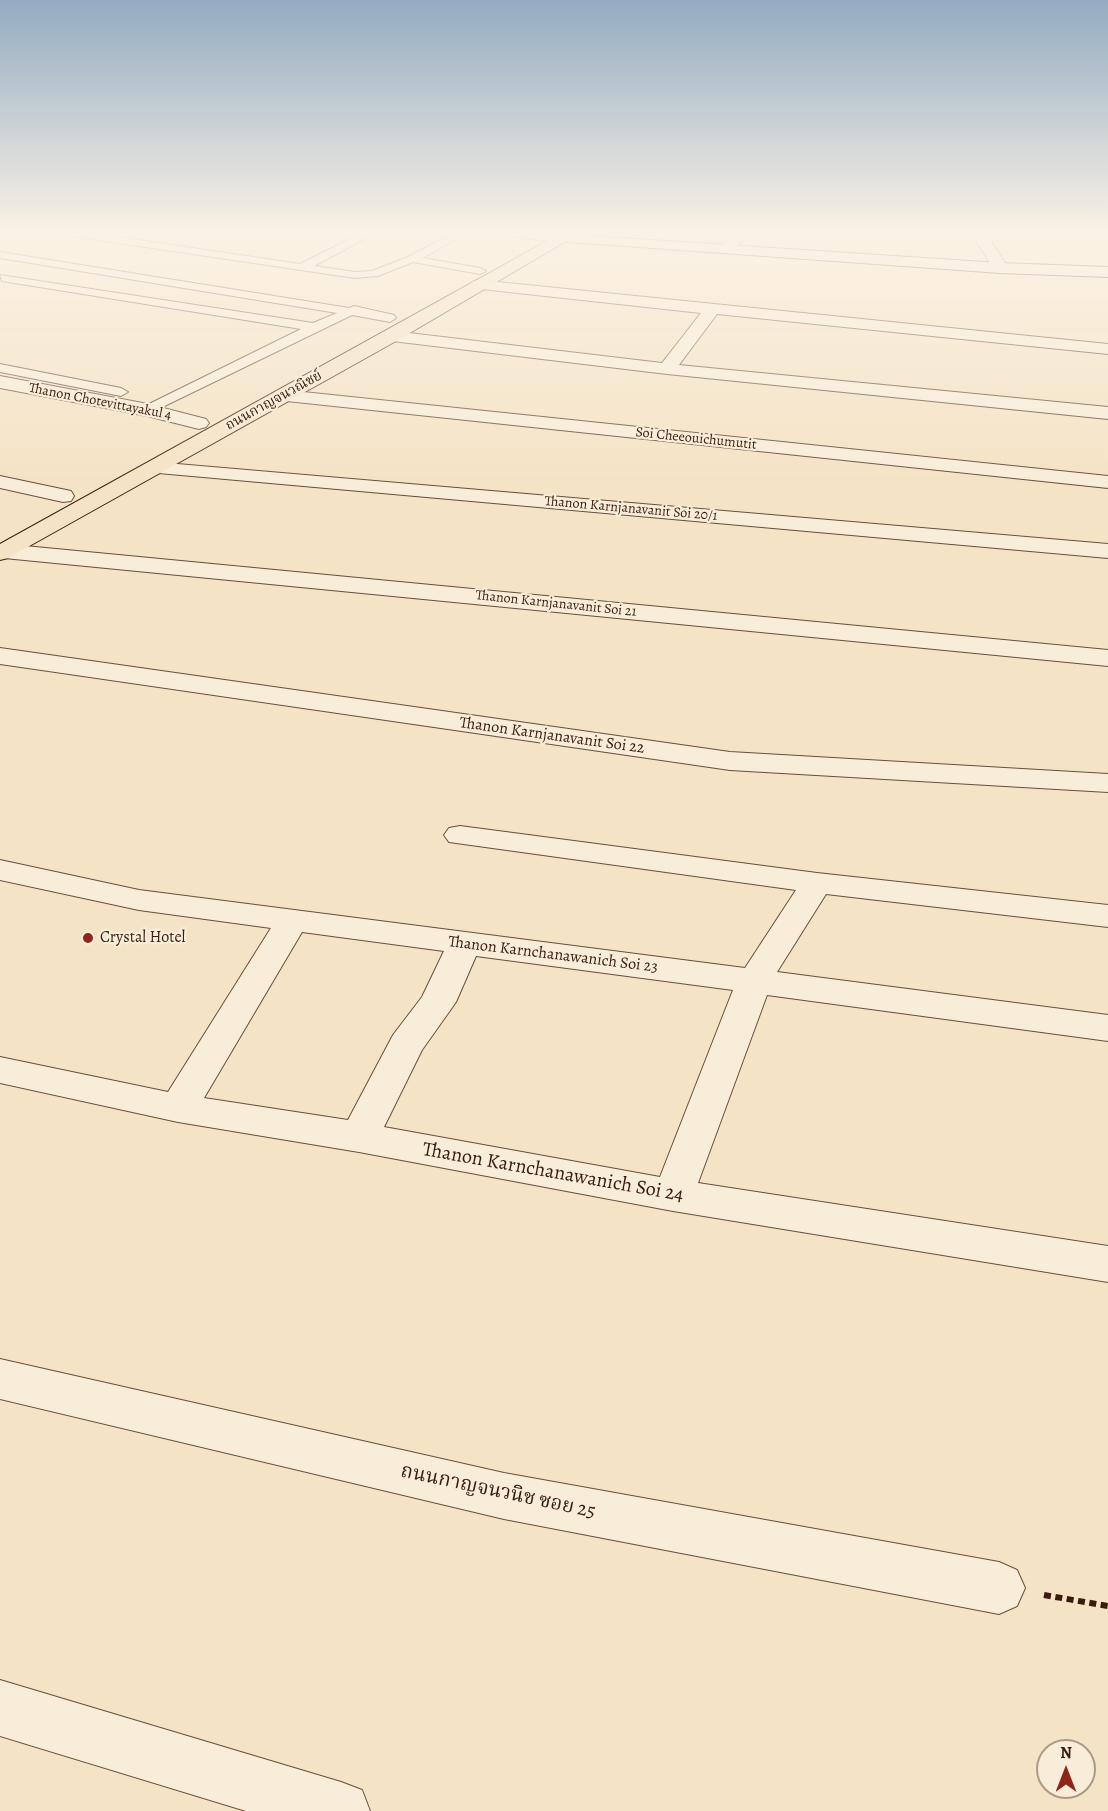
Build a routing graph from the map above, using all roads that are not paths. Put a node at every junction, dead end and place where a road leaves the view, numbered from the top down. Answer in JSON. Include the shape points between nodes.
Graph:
{"nodes":[{"id":1,"x":234,"y":315,"type":"edge"},
{"id":2,"x":343,"y":315,"type":"edge"},
{"id":3,"x":374,"y":315,"type":"edge"},
{"id":4,"x":398,"y":315,"type":"edge"},
{"id":5,"x":424,"y":315,"type":"edge"},
{"id":6,"x":709,"y":315,"type":"edge"},
{"id":7,"x":757,"y":315,"type":"edge"},
{"id":8,"x":390,"y":318,"type":"junction"},
{"id":9,"x":314,"y":327,"type":"junction"},
{"id":10,"x":392,"y":336,"type":"junction"},
{"id":11,"x":1108,"y":350,"type":"edge"},
{"id":12,"x":0,"y":368,"type":"edge"},
{"id":13,"x":667,"y":369,"type":"junction"},
{"id":14,"x":0,"y":382,"type":"edge"},
{"id":15,"x":121,"y":392,"type":"dead end"},
{"id":16,"x":284,"y":396,"type":"junction"},
{"id":17,"x":148,"y":410,"type":"junction"},
{"id":18,"x":1108,"y":413,"type":"edge"},
{"id":19,"x":199,"y":423,"type":"junction"},
{"id":20,"x":178,"y":434,"type":"dead end"},
{"id":21,"x":154,"y":468,"type":"junction"},
{"id":22,"x":0,"y":482,"type":"edge"},
{"id":23,"x":1108,"y":482,"type":"edge"},
{"id":24,"x":69,"y":493,"type":"junction"},
{"id":25,"x":95,"y":501,"type":"junction"},
{"id":26,"x":1,"y":544,"type":"edge"},
{"id":27,"x":1108,"y":551,"type":"edge"},
{"id":28,"x":0,"y":656,"type":"edge"},
{"id":29,"x":1108,"y":658,"type":"edge"},
{"id":30,"x":1108,"y":783,"type":"edge"},
{"id":31,"x":460,"y":835,"type":"dead end"},
{"id":32,"x":0,"y":870,"type":"edge"},
{"id":33,"x":817,"y":883,"type":"junction"},
{"id":34,"x":1108,"y":916,"type":"edge"},
{"id":35,"x":293,"y":920,"type":"junction"},
{"id":36,"x":464,"y":945,"type":"junction"},
{"id":37,"x":754,"y":981,"type":"junction"},
{"id":38,"x":1108,"y":1028,"type":"edge"},
{"id":39,"x":0,"y":1070,"type":"edge"},
{"id":40,"x":178,"y":1108,"type":"junction"},
{"id":41,"x":359,"y":1137,"type":"junction"},
{"id":42,"x":674,"y":1195,"type":"junction"},
{"id":43,"x":1108,"y":1264,"type":"edge"},
{"id":44,"x":0,"y":1379,"type":"edge"},
{"id":45,"x":999,"y":1588,"type":"road end"},
{"id":46,"x":0,"y":1708,"type":"edge"},
{"id":47,"x":340,"y":1811,"type":"edge"}],
"edges":[{"from":1,"to":9,"type":"lane"},
{"from":2,"to":9,"type":"lane"},
{"from":3,"to":8,"type":"lane"},
{"from":4,"to":8,"type":"main road","name":"ถนนกาญจนวณิชย์"},
{"from":5,"to":10,"type":"main road","name":"ถนนกาญจนวณิชย์"},
{"from":6,"to":13,"type":"street"},
{"from":7,"to":11,"type":"street"},
{"from":8,"to":19,"type":"main road","name":"ถนนกาญจนวณิชย์"},
{"from":9,"to":17,"type":"lane"},
{"from":10,"to":13,"type":"street"},
{"from":10,"to":16,"type":"main road","name":"ถนนกาญจนวณิชย์"},
{"from":12,"to":15,"type":"lane"},
{"from":13,"to":18,"type":"street"},
{"from":14,"to":17,"type":"street","name":"Thanon Chotevittayakul 4"},
{"from":16,"to":21,"type":"main road","name":"ถนนกาญจนวณิชย์"},
{"from":16,"to":23,"type":"street","name":"Soi Cheeouichumutit"},
{"from":17,"to":19,"type":"street","name":"Thanon Chotevittayakul 4"},
{"from":19,"to":20,"type":"main road","name":"ถนนกาญจนวณิชย์"},
{"from":21,"to":25,"type":"main road","name":"ถนนกาญจนวณิชย์"},
{"from":21,"to":27,"type":"street","name":"Thanon Karnjanavanit Soi 20/1"},
{"from":22,"to":24,"type":"street"},
{"from":24,"to":25,"type":"main road"},
{"from":24,"to":26,"type":"main road"},
{"from":25,"to":26,"type":"main road","name":"ถนนกาญจนวณิชย์"},
{"from":26,"to":29,"type":"street","name":"Thanon Karnjanavanit Soi 21"},
{"from":28,"to":30,"type":"street","name":"Thanon Karnjanavanit Soi 22","via":[[730,761]]},
{"from":31,"to":33,"type":"street"},
{"from":32,"to":35,"type":"street","name":"Thanon Karnchanawanich Soi 23","via":[[139,900]]},
{"from":33,"to":34,"type":"street"},
{"from":33,"to":37,"type":"street"},
{"from":35,"to":36,"type":"street","name":"Thanon Karnchanawanich Soi 23"},
{"from":35,"to":40,"type":"street"},
{"from":36,"to":37,"type":"street","name":"Thanon Karnchanawanich Soi 23"},
{"from":36,"to":41,"type":"street","via":[[438,1002],[406,1044]]},
{"from":37,"to":38,"type":"street","name":"Thanon Karnchanawanich Soi 23"},
{"from":37,"to":42,"type":"street"},
{"from":39,"to":40,"type":"street","name":"Thanon Karnchanawanich Soi 24"},
{"from":40,"to":41,"type":"street","name":"Thanon Karnchanawanich Soi 24"},
{"from":41,"to":42,"type":"street","name":"Thanon Karnchanawanich Soi 24"},
{"from":42,"to":43,"type":"street","name":"Thanon Karnchanawanich Soi 24"},
{"from":44,"to":45,"type":"street","name":"ถนนกาญจนวนิช ซอย 25","via":[[504,1496]]},
{"from":46,"to":47,"type":"street"}]}
